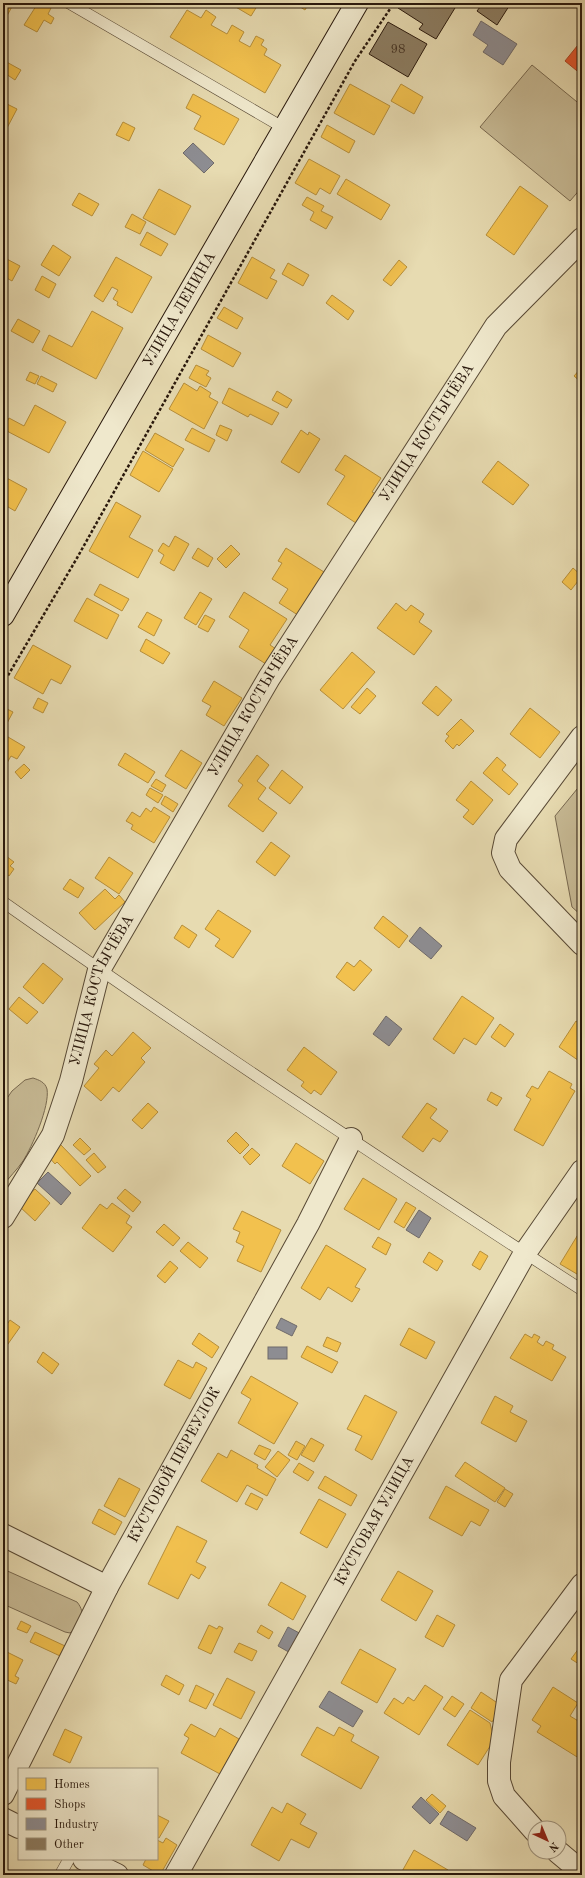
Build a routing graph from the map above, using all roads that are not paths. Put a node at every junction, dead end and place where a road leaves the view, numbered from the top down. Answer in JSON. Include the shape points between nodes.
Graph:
{"nodes":[{"id":1,"x":69,"y":3,"type":"edge"},
{"id":2,"x":357,"y":3,"type":"edge"},
{"id":3,"x":284,"y":128,"type":"junction"},
{"id":4,"x":582,"y":239,"type":"edge"},
{"id":5,"x":3,"y":615,"type":"edge"},
{"id":6,"x":582,"y":737,"type":"edge"},
{"id":7,"x":3,"y":902,"type":"edge"},
{"id":8,"x":582,"y":944,"type":"edge"},
{"id":9,"x":99,"y":970,"type":"junction"},
{"id":10,"x":351,"y":1139,"type":"junction"},
{"id":11,"x":582,"y":1171,"type":"edge"},
{"id":12,"x":3,"y":1217,"type":"edge"},
{"id":13,"x":525,"y":1253,"type":"junction"},
{"id":14,"x":582,"y":1290,"type":"edge"},
{"id":15,"x":3,"y":1535,"type":"edge"},
{"id":16,"x":582,"y":1585,"type":"edge"},
{"id":17,"x":107,"y":1587,"type":"junction"},
{"id":18,"x":3,"y":1794,"type":"edge"},
{"id":19,"x":3,"y":1819,"type":"edge"},
{"id":20,"x":527,"y":1822,"type":"edge"},
{"id":21,"x":18,"y":1826,"type":"edge"},
{"id":22,"x":68,"y":1860,"type":"edge"},
{"id":23,"x":86,"y":1860,"type":"edge"},
{"id":24,"x":60,"y":1875,"type":"edge"},
{"id":25,"x":116,"y":1875,"type":"edge"},
{"id":26,"x":176,"y":1875,"type":"edge"}],
"edges":[{"from":1,"to":3,"type":"lane"},
{"from":2,"to":3,"type":"street","name":"УЛИЦА ЛЕНИНА"},
{"from":3,"to":5,"type":"street","name":"УЛИЦА ЛЕНИНА"},
{"from":4,"to":9,"type":"street","name":"УЛИЦА КОСТЫЧЁВА","via":[[496,326],[269,678]]},
{"from":6,"to":8,"type":"street","via":[[506,839],[503,854],[510,869]]},
{"from":7,"to":9,"type":"lane"},
{"from":9,"to":10,"type":"lane"},
{"from":9,"to":12,"type":"street","name":"УЛИЦА КОСТЫЧЁВА","via":[[71,1081],[53,1135]]},
{"from":10,"to":13,"type":"lane"},
{"from":10,"to":17,"type":"street","name":"КУСТОВОЙ ПЕРЕУЛОК","via":[[304,1230]]},
{"from":11,"to":13,"type":"street","name":"КУСТОВАЯ УЛИЦА"},
{"from":13,"to":14,"type":"lane"},
{"from":13,"to":26,"type":"street","name":"КУСТОВАЯ УЛИЦА"},
{"from":15,"to":17,"type":"street"},
{"from":16,"to":20,"type":"street","via":[[511,1680],[499,1762],[499,1781],[504,1796]]},
{"from":17,"to":18,"type":"street","name":"КУСТОВОЙ ПЕРЕУЛОК"},
{"from":19,"to":21,"type":"street"},
{"from":22,"to":24,"type":"lane"},
{"from":23,"to":25,"type":"street"}]}
